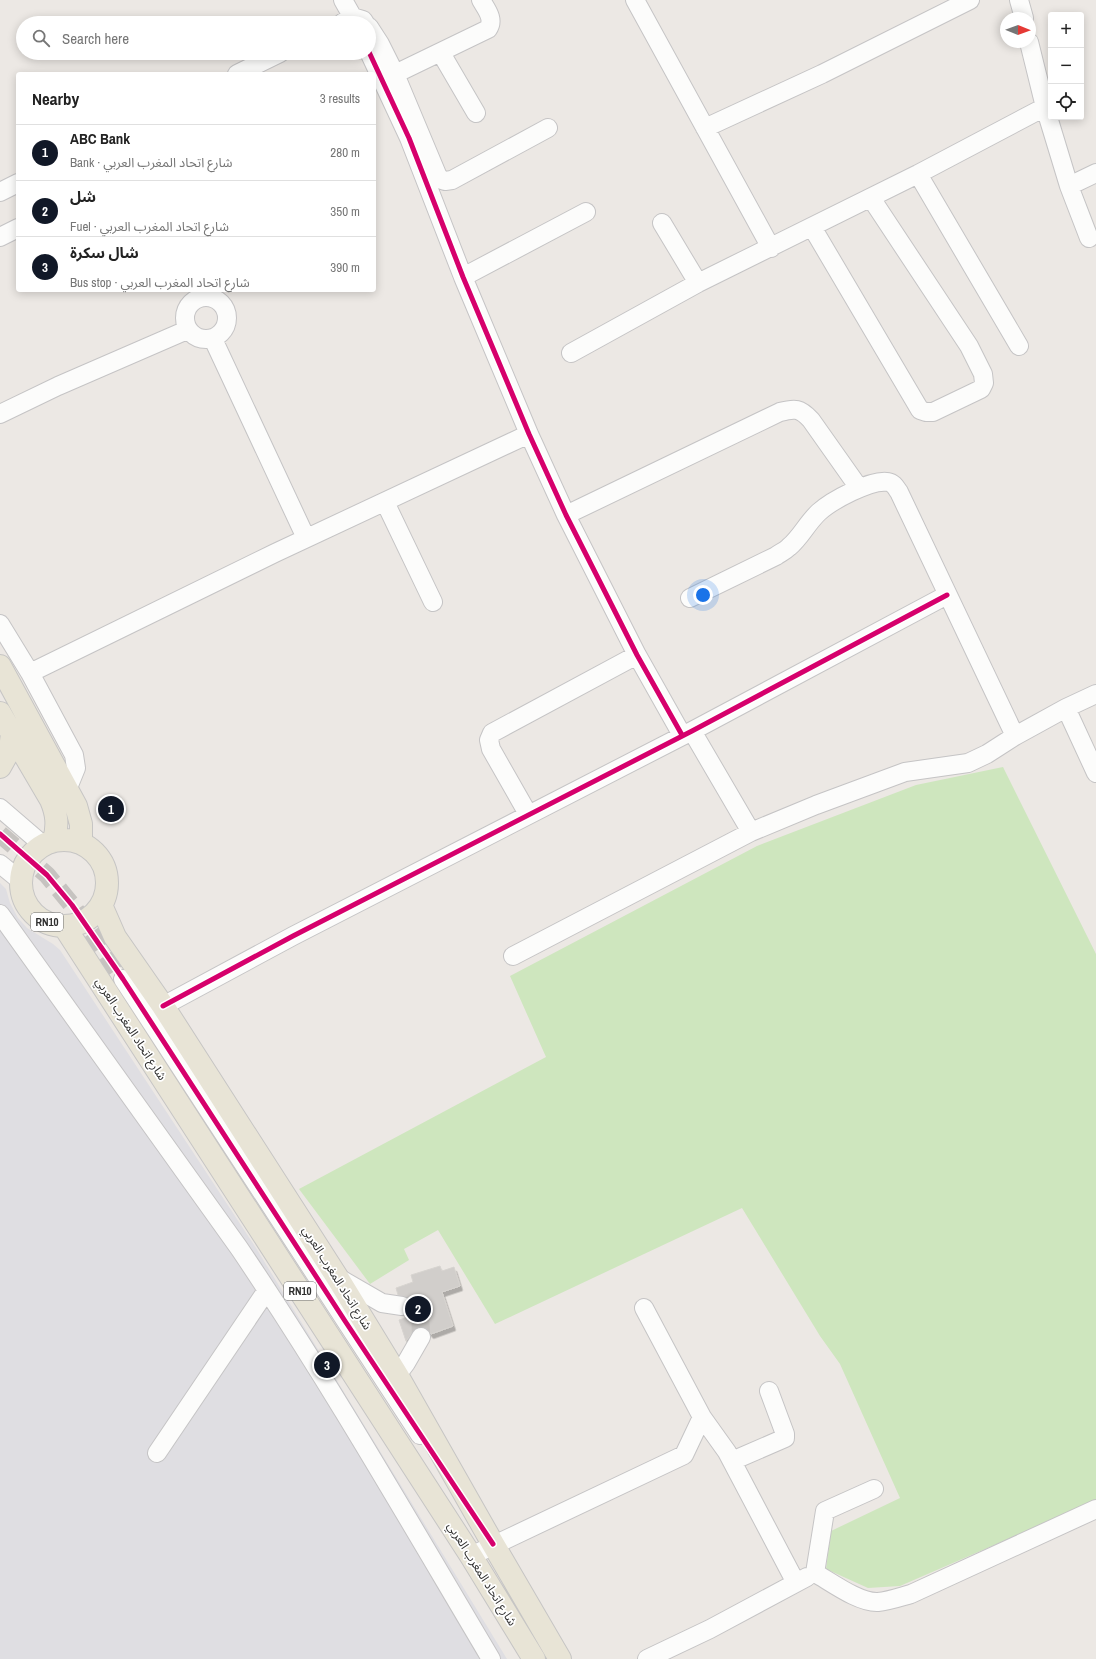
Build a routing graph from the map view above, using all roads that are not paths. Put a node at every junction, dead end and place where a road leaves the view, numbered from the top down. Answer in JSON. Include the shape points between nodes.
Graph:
{"nodes":[{"id":1,"x":344,"y":0,"type":"edge"},
{"id":2,"x":481,"y":0,"type":"edge"},
{"id":3,"x":635,"y":0,"type":"edge"},
{"id":4,"x":970,"y":0,"type":"edge"},
{"id":5,"x":1019,"y":0,"type":"edge"},
{"id":6,"x":1022,"y":12,"type":"edge"},
{"id":7,"x":351,"y":16,"type":"edge"},
{"id":8,"x":376,"y":38,"type":"edge"},
{"id":9,"x":1030,"y":48,"type":"edge"},
{"id":10,"x":441,"y":53,"type":"junction"},
{"id":11,"x":266,"y":60,"type":"edge"},
{"id":12,"x":373,"y":60,"type":"edge"},
{"id":13,"x":241,"y":72,"type":"edge"},
{"id":14,"x":395,"y":74,"type":"junction"},
{"id":15,"x":1045,"y":107,"type":"junction"},
{"id":16,"x":476,"y":113,"type":"dead end"},
{"id":17,"x":548,"y":128,"type":"dead end"},
{"id":18,"x":705,"y":128,"type":"junction"},
{"id":19,"x":1096,"y":173,"type":"edge"},
{"id":20,"x":918,"y":174,"type":"junction"},
{"id":21,"x":16,"y":184,"type":"edge"},
{"id":22,"x":1069,"y":186,"type":"junction"},
{"id":23,"x":0,"y":192,"type":"edge"},
{"id":24,"x":871,"y":198,"type":"junction"},
{"id":25,"x":586,"y":212,"type":"dead end"},
{"id":26,"x":662,"y":223,"type":"dead end"},
{"id":27,"x":812,"y":227,"type":"junction"},
{"id":28,"x":16,"y":229,"type":"edge"},
{"id":29,"x":0,"y":237,"type":"edge"},
{"id":30,"x":1088,"y":238,"type":"dead end"},
{"id":31,"x":771,"y":248,"type":"junction"},
{"id":32,"x":463,"y":277,"type":"junction"},
{"id":33,"x":698,"y":283,"type":"junction"},
{"id":34,"x":187,"y":330,"type":"junction"},
{"id":35,"x":213,"y":339,"type":"junction"},
{"id":36,"x":1019,"y":346,"type":"dead end"},
{"id":37,"x":571,"y":353,"type":"dead end"},
{"id":38,"x":0,"y":414,"type":"edge"},
{"id":39,"x":529,"y":434,"type":"junction"},
{"id":40,"x":859,"y":488,"type":"junction"},
{"id":41,"x":385,"y":502,"type":"junction"},
{"id":42,"x":566,"y":515,"type":"junction"},
{"id":43,"x":306,"y":538,"type":"junction"},
{"id":44,"x":947,"y":595,"type":"junction"},
{"id":45,"x":690,"y":598,"type":"dead end"},
{"id":46,"x":433,"y":602,"type":"dead end"},
{"id":47,"x":0,"y":624,"type":"edge"},
{"id":48,"x":637,"y":654,"type":"junction"},
{"id":49,"x":0,"y":666,"type":"edge"},
{"id":50,"x":30,"y":673,"type":"junction"},
{"id":51,"x":1096,"y":694,"type":"edge"},
{"id":52,"x":1066,"y":708,"type":"junction"},
{"id":53,"x":0,"y":713,"type":"edge"},
{"id":54,"x":687,"y":733,"type":"junction"},
{"id":55,"x":12,"y":734,"type":"junction"},
{"id":56,"x":1016,"y":736,"type":"junction"},
{"id":57,"x":0,"y":767,"type":"edge"},
{"id":58,"x":1096,"y":773,"type":"edge"},
{"id":59,"x":67,"y":790,"type":"junction"},
{"id":60,"x":0,"y":808,"type":"edge"},
{"id":61,"x":528,"y":814,"type":"junction"},
{"id":62,"x":751,"y":832,"type":"junction"},
{"id":63,"x":49,"y":843,"type":"junction"},
{"id":64,"x":81,"y":843,"type":"junction"},
{"id":65,"x":0,"y":864,"type":"edge"},
{"id":66,"x":22,"y":881,"type":"junction"},
{"id":67,"x":101,"y":905,"type":"junction"},
{"id":68,"x":0,"y":914,"type":"edge"},
{"id":69,"x":64,"y":926,"type":"junction"},
{"id":70,"x":513,"y":956,"type":"dead end"},
{"id":71,"x":123,"y":979,"type":"tunnel mouth"},
{"id":72,"x":163,"y":1006,"type":"junction"},
{"id":73,"x":337,"y":1277,"type":"junction"},
{"id":74,"x":267,"y":1290,"type":"junction"},
{"id":75,"x":402,"y":1306,"type":"tunnel mouth"},
{"id":76,"x":644,"y":1308,"type":"dead end"},
{"id":77,"x":421,"y":1337,"type":"tunnel mouth"},
{"id":78,"x":397,"y":1375,"type":"junction"},
{"id":79,"x":768,"y":1391,"type":"dead end"},
{"id":80,"x":702,"y":1417,"type":"junction"},
{"id":81,"x":157,"y":1453,"type":"dead end"},
{"id":82,"x":732,"y":1461,"type":"junction"},
{"id":83,"x":874,"y":1488,"type":"dead end"},
{"id":84,"x":1096,"y":1509,"type":"edge"},
{"id":85,"x":493,"y":1544,"type":"junction"},
{"id":86,"x":471,"y":1556,"type":"junction"},
{"id":87,"x":815,"y":1573,"type":"junction"},
{"id":88,"x":796,"y":1583,"type":"junction"},
{"id":89,"x":491,"y":1659,"type":"edge"},
{"id":90,"x":534,"y":1659,"type":"edge"},
{"id":91,"x":560,"y":1659,"type":"edge"},
{"id":92,"x":647,"y":1659,"type":"edge"}],
"edges":[{"from":1,"to":7,"type":"street"},
{"from":2,"to":10,"type":"street","via":[[491,20],[488,29]]},
{"from":3,"to":18,"type":"street"},
{"from":4,"to":18,"type":"street","via":[[822,74]]},
{"from":5,"to":6,"type":"street"},
{"from":8,"to":14,"type":"street"},
{"from":9,"to":15,"type":"street"},
{"from":10,"to":14,"type":"street"},
{"from":10,"to":16,"type":"street"},
{"from":11,"to":13,"type":"street"},
{"from":12,"to":32,"type":"street","via":[[409,138]]},
{"from":14,"to":17,"type":"street","via":[[439,179],[452,180]]},
{"from":15,"to":20,"type":"street"},
{"from":15,"to":22,"type":"street"},
{"from":18,"to":31,"type":"street"},
{"from":19,"to":22,"type":"street"},
{"from":20,"to":24,"type":"street"},
{"from":20,"to":36,"type":"street"},
{"from":21,"to":23,"type":"street"},
{"from":22,"to":30,"type":"street"},
{"from":24,"to":27,"type":"street"},
{"from":24,"to":27,"type":"street","via":[[969,346],[983,374],[984,383],[981,389],[933,412],[920,410]]},
{"from":25,"to":32,"type":"street"},
{"from":26,"to":33,"type":"street"},
{"from":27,"to":31,"type":"street"},
{"from":28,"to":29,"type":"street"},
{"from":31,"to":33,"type":"street"},
{"from":32,"to":39,"type":"street"},
{"from":33,"to":37,"type":"street"},
{"from":34,"to":35,"type":"street","via":[[198,339]]},
{"from":34,"to":35,"type":"street","via":[[184,314],[190,303],[201,297],[209,297],[223,305],[227,320],[220,335]]},
{"from":34,"to":38,"type":"street"},
{"from":35,"to":43,"type":"street"},
{"from":39,"to":41,"type":"street"},
{"from":39,"to":42,"type":"street"},
{"from":40,"to":42,"type":"street","via":[[811,420],[803,412],[793,409],[780,412]]},
{"from":40,"to":44,"type":"street","via":[[888,482],[894,485]]},
{"from":40,"to":45,"type":"street","via":[[819,512],[789,548]]},
{"from":41,"to":43,"type":"street"},
{"from":41,"to":46,"type":"street"},
{"from":42,"to":48,"type":"street"},
{"from":43,"to":50,"type":"street"},
{"from":44,"to":54,"type":"street"},
{"from":44,"to":56,"type":"street"},
{"from":47,"to":50,"type":"street"},
{"from":48,"to":54,"type":"street"},
{"from":48,"to":61,"type":"street","via":[[492,733],[489,740],[491,749]]},
{"from":49,"to":59,"type":"main road"},
{"from":50,"to":59,"type":"street","via":[[74,755],[76,768]]},
{"from":51,"to":52,"type":"street"},
{"from":52,"to":56,"type":"street"},
{"from":52,"to":58,"type":"street"},
{"from":53,"to":55,"type":"main road"},
{"from":54,"to":61,"type":"street"},
{"from":54,"to":62,"type":"street"},
{"from":55,"to":57,"type":"main road","via":[[10,749]]},
{"from":55,"to":63,"type":"main road","via":[[56,813],[58,827]]},
{"from":56,"to":62,"type":"street","via":[[968,763],[905,772]]},
{"from":59,"to":64,"type":"main road","via":[[76,806],[81,824]]},
{"from":60,"to":63,"type":"street"},
{"from":61,"to":72,"type":"street"},
{"from":62,"to":70,"type":"street"},
{"from":63,"to":64,"type":"main road","via":[[68,840]]},
{"from":63,"to":66,"type":"main road","number":"RN10","via":[[28,860],[23,870]]},
{"from":64,"to":67,"type":"main road","via":[[100,859],[105,870],[107,882]]},
{"from":65,"to":66,"type":"street"},
{"from":66,"to":69,"type":"main road","number":"RN10","via":[[22,892],[33,912],[52,924]]},
{"from":67,"to":69,"type":"main road","number":"RN10","via":[[81,922]]},
{"from":67,"to":72,"type":"main road","name":"شارع اتحاد المغرب العربي","via":[[115,937]]},
{"from":68,"to":74,"type":"street"},
{"from":69,"to":86,"type":"main road","name":"شارع اتحاد المغرب العربي","number":"RN10"},
{"from":71,"to":85,"type":"street"},
{"from":72,"to":73,"type":"main road","name":"شارع اتحاد المغرب العربي"},
{"from":73,"to":75,"type":"street","via":[[382,1303]]},
{"from":73,"to":78,"type":"main road","name":"شارع اتحاد المغرب العربي"},
{"from":74,"to":81,"type":"street"},
{"from":74,"to":89,"type":"street","via":[[343,1411]]},
{"from":76,"to":80,"type":"street"},
{"from":77,"to":78,"type":"street"},
{"from":78,"to":85,"type":"main road","name":"شارع اتحاد المغرب العربي"},
{"from":79,"to":82,"type":"street","via":[[785,1438]]},
{"from":80,"to":82,"type":"street"},
{"from":80,"to":85,"type":"street","via":[[684,1454]]},
{"from":82,"to":88,"type":"street"},
{"from":83,"to":87,"type":"street","via":[[825,1511]]},
{"from":84,"to":87,"type":"street","via":[[911,1594],[894,1599],[876,1602],[859,1598]]},
{"from":85,"to":86,"type":"street"},
{"from":85,"to":91,"type":"main road","name":"شارع اتحاد المغرب العربي"},
{"from":86,"to":90,"type":"main road","name":"شارع اتحاد المغرب العربي","number":"RN10"},
{"from":87,"to":88,"type":"street"},
{"from":88,"to":92,"type":"street"}]}
